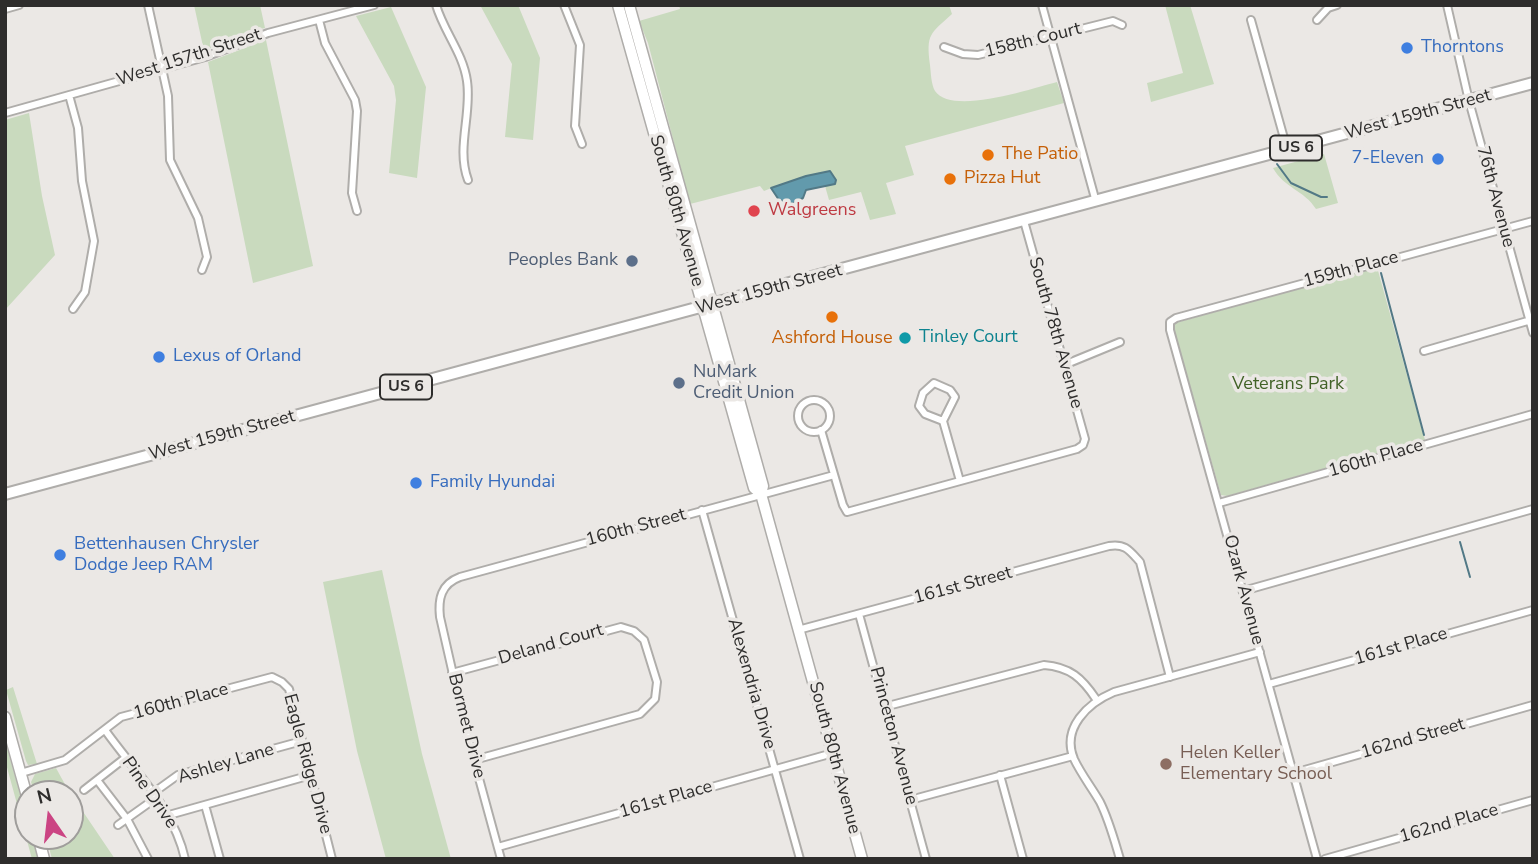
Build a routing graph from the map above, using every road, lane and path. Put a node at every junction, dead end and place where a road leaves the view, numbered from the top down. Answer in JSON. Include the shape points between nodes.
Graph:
{"nodes":[{"id":1,"x":19,"y":5,"type":"edge"},
{"id":2,"x":148,"y":5,"type":"edge"},
{"id":3,"x":374,"y":5,"type":"edge"},
{"id":4,"x":436,"y":5,"type":"edge"},
{"id":5,"x":564,"y":5,"type":"edge"},
{"id":6,"x":618,"y":5,"type":"edge"},
{"id":7,"x":629,"y":5,"type":"edge"},
{"id":8,"x":1042,"y":5,"type":"edge"},
{"id":9,"x":1337,"y":5,"type":"edge"},
{"id":10,"x":1447,"y":5,"type":"edge"},
{"id":11,"x":5,"y":9,"type":"edge"},
{"id":12,"x":319,"y":20,"type":"junction"},
{"id":13,"x":1251,"y":20,"type":"dead end"},
{"id":14,"x":1317,"y":20,"type":"dead end"},
{"id":15,"x":1122,"y":25,"type":"dead end"},
{"id":16,"x":1050,"y":36,"type":"junction"},
{"id":17,"x":944,"y":47,"type":"dead end"},
{"id":18,"x":162,"y":69,"type":"junction"},
{"id":19,"x":1533,"y":83,"type":"edge"},
{"id":20,"x":69,"y":95,"type":"junction"},
{"id":21,"x":1469,"y":101,"type":"junction"},
{"id":22,"x":6,"y":110,"type":"edge"},
{"id":23,"x":583,"y":144,"type":"dead end"},
{"id":24,"x":1288,"y":150,"type":"junction"},
{"id":25,"x":468,"y":180,"type":"dead end"},
{"id":26,"x":1096,"y":202,"type":"junction"},
{"id":27,"x":357,"y":211,"type":"dead end"},
{"id":28,"x":1024,"y":221,"type":"junction"},
{"id":29,"x":1533,"y":221,"type":"edge"},
{"id":30,"x":1504,"y":229,"type":"junction"},
{"id":31,"x":202,"y":270,"type":"dead end"},
{"id":32,"x":708,"y":306,"type":"junction"},
{"id":33,"x":73,"y":309,"type":"dead end"},
{"id":34,"x":1531,"y":320,"type":"edge"},
{"id":35,"x":1170,"y":322,"type":"joint"},
{"id":36,"x":1533,"y":333,"type":"edge"},
{"id":37,"x":1120,"y":342,"type":"dead end"},
{"id":38,"x":1424,"y":351,"type":"dead end"},
{"id":39,"x":1064,"y":365,"type":"junction"},
{"id":40,"x":1533,"y":414,"type":"edge"},
{"id":41,"x":943,"y":421,"type":"junction"},
{"id":42,"x":821,"y":430,"type":"junction"},
{"id":43,"x":834,"y":475,"type":"junction"},
{"id":44,"x":960,"y":481,"type":"junction"},
{"id":45,"x":5,"y":494,"type":"edge"},
{"id":46,"x":761,"y":494,"type":"junction"},
{"id":47,"x":1219,"y":503,"type":"junction"},
{"id":48,"x":1533,"y":509,"type":"edge"},
{"id":49,"x":702,"y":510,"type":"junction"},
{"id":50,"x":442,"y":591,"type":"joint"},
{"id":51,"x":1243,"y":592,"type":"junction"},
{"id":52,"x":1533,"y":610,"type":"edge"},
{"id":53,"x":859,"y":614,"type":"junction"},
{"id":54,"x":799,"y":630,"type":"junction"},
{"id":55,"x":1259,"y":652,"type":"junction"},
{"id":56,"x":452,"y":673,"type":"junction"},
{"id":57,"x":272,"y":677,"type":"joint"},
{"id":58,"x":1170,"y":677,"type":"junction"},
{"id":59,"x":1269,"y":684,"type":"junction"},
{"id":60,"x":1096,"y":699,"type":"junction"},
{"id":61,"x":1533,"y":705,"type":"edge"},
{"id":62,"x":884,"y":707,"type":"junction"},
{"id":63,"x":5,"y":717,"type":"edge"},
{"id":64,"x":105,"y":730,"type":"junction"},
{"id":65,"x":302,"y":741,"type":"junction"},
{"id":66,"x":833,"y":753,"type":"junction"},
{"id":67,"x":1073,"y":756,"type":"junction"},
{"id":68,"x":125,"y":758,"type":"junction"},
{"id":69,"x":474,"y":760,"type":"junction"},
{"id":70,"x":775,"y":769,"type":"junction"},
{"id":71,"x":21,"y":773,"type":"junction"},
{"id":72,"x":1294,"y":773,"type":"junction"},
{"id":73,"x":311,"y":775,"type":"junction"},
{"id":74,"x":1000,"y":775,"type":"junction"},
{"id":75,"x":23,"y":780,"type":"edge"},
{"id":76,"x":97,"y":780,"type":"junction"},
{"id":77,"x":84,"y":790,"type":"dead end"},
{"id":78,"x":154,"y":796,"type":"junction"},
{"id":79,"x":910,"y":800,"type":"junction"},
{"id":80,"x":1533,"y":800,"type":"edge"},
{"id":81,"x":205,"y":805,"type":"junction"},
{"id":82,"x":169,"y":815,"type":"junction"},
{"id":83,"x":127,"y":819,"type":"junction"},
{"id":84,"x":118,"y":825,"type":"dead end"},
{"id":85,"x":498,"y":847,"type":"junction"},
{"id":86,"x":148,"y":859,"type":"edge"},
{"id":87,"x":185,"y":859,"type":"edge"},
{"id":88,"x":220,"y":859,"type":"edge"},
{"id":89,"x":332,"y":859,"type":"edge"},
{"id":90,"x":501,"y":859,"type":"edge"},
{"id":91,"x":800,"y":859,"type":"edge"},
{"id":92,"x":862,"y":859,"type":"edge"},
{"id":93,"x":926,"y":859,"type":"edge"},
{"id":94,"x":1023,"y":859,"type":"edge"},
{"id":95,"x":1120,"y":859,"type":"edge"},
{"id":96,"x":1317,"y":859,"type":"edge"},
{"id":97,"x":1325,"y":859,"type":"edge"}],
"edges":[{"from":1,"to":11,"type":"street"},
{"from":2,"to":18,"type":"street"},
{"from":3,"to":12,"type":"street","name":"West 157th Street"},
{"from":4,"to":25,"type":"street","via":[[467,76],[463,160]]},
{"from":5,"to":23,"type":"street","via":[[580,45],[575,126]]},
{"from":6,"to":32,"type":"street","name":"South 80th Avenue"},
{"from":7,"to":32,"type":"street","name":"South 80th Avenue"},
{"from":8,"to":16,"type":"street"},
{"from":9,"to":14,"type":"street"},
{"from":10,"to":21,"type":"street","name":"76th Avenue"},
{"from":12,"to":18,"type":"street","name":"West 157th Street"},
{"from":12,"to":27,"type":"street","via":[[325,43],[355,100],[352,193]]},
{"from":13,"to":24,"type":"street"},
{"from":15,"to":16,"type":"street","name":"158th Court","via":[[1113,21]]},
{"from":16,"to":17,"type":"street","name":"158th Court","via":[[978,55]]},
{"from":16,"to":26,"type":"street"},
{"from":18,"to":20,"type":"street","name":"West 157th Street"},
{"from":18,"to":31,"type":"street","via":[[169,96],[170,160],[198,218],[207,257]]},
{"from":19,"to":21,"type":"main road","name":"West 159th Street","number":"US 6"},
{"from":20,"to":22,"type":"street","name":"West 157th Street"},
{"from":20,"to":33,"type":"street","via":[[94,241],[85,292]]},
{"from":21,"to":24,"type":"main road","name":"West 159th Street","number":"US 6"},
{"from":21,"to":30,"type":"street","name":"76th Avenue"},
{"from":24,"to":26,"type":"main road","name":"West 159th Street","number":"US 6"},
{"from":26,"to":28,"type":"main road","name":"West 159th Street","number":"US 6"},
{"from":28,"to":32,"type":"main road","name":"West 159th Street","number":"US 6"},
{"from":28,"to":39,"type":"street","name":"South 78th Avenue"},
{"from":29,"to":30,"type":"street","name":"159th Place"},
{"from":30,"to":34,"type":"street","name":"76th Avenue"},
{"from":30,"to":35,"type":"street","name":"159th Place"},
{"from":32,"to":45,"type":"main road","name":"West 159th Street","number":"US 6"},
{"from":32,"to":46,"type":"street","name":"South 80th Avenue","via":[[754,488]]},
{"from":34,"to":36,"type":"street","name":"76th Avenue"},
{"from":34,"to":38,"type":"street"},
{"from":35,"to":47,"type":"street","name":"Ozark Avenue"},
{"from":37,"to":39,"type":"street"},
{"from":39,"to":44,"type":"street","name":"South 78th Avenue","via":[[1083,445]]},
{"from":40,"to":47,"type":"street","name":"160th Place"},
{"from":41,"to":41,"type":"street","via":[[925,414],[919,406],[923,393],[934,383],[955,397]]},
{"from":41,"to":44,"type":"street"},
{"from":42,"to":42,"type":"street","via":[[829,412],[823,403],[807,402],[800,409],[800,423],[807,430]]},
{"from":42,"to":43,"type":"street"},
{"from":43,"to":44,"type":"street","via":[[847,512]]},
{"from":43,"to":46,"type":"street","name":"160th Street"},
{"from":46,"to":49,"type":"street","name":"160th Street"},
{"from":46,"to":54,"type":"street","name":"South 80th Avenue"},
{"from":47,"to":51,"type":"street","name":"Ozark Avenue"},
{"from":48,"to":51,"type":"street"},
{"from":49,"to":50,"type":"street","name":"160th Street","via":[[460,577]]},
{"from":49,"to":70,"type":"street","name":"Alexendria Drive"},
{"from":50,"to":56,"type":"street","name":"Bormet Drive","via":[[440,617]]},
{"from":51,"to":55,"type":"street","name":"Ozark Avenue"},
{"from":52,"to":59,"type":"street","name":"161st Place"},
{"from":53,"to":54,"type":"street","name":"161st Street"},
{"from":53,"to":58,"type":"street","name":"161st Street","via":[[1121,545],[1140,562]]},
{"from":53,"to":62,"type":"street","name":"Princeton Avenue"},
{"from":54,"to":66,"type":"street","name":"South 80th Avenue"},
{"from":55,"to":58,"type":"street"},
{"from":55,"to":59,"type":"street","name":"Ozark Avenue"},
{"from":56,"to":69,"type":"street","name":"Bormet Drive"},
{"from":56,"to":69,"type":"street","name":"Deland Court","via":[[621,627],[645,640],[657,682],[655,699],[640,714]]},
{"from":57,"to":64,"type":"street","name":"160th Place","via":[[121,718]]},
{"from":57,"to":65,"type":"street","name":"Eagle Ridge Drive","via":[[289,689]]},
{"from":58,"to":60,"type":"street"},
{"from":59,"to":72,"type":"street","name":"Ozark Avenue"},
{"from":60,"to":62,"type":"street","via":[[1072,672],[1044,665]]},
{"from":60,"to":67,"type":"street","via":[[1077,721]]},
{"from":61,"to":72,"type":"street","name":"162nd Street"},
{"from":62,"to":79,"type":"street","name":"Princeton Avenue"},
{"from":63,"to":71,"type":"street"},
{"from":64,"to":68,"type":"street","name":"Pine Drive"},
{"from":64,"to":71,"type":"street","name":"160th Place","via":[[65,760]]},
{"from":65,"to":73,"type":"street","name":"Eagle Ridge Drive"},
{"from":65,"to":78,"type":"street","name":"Ashley Lane","via":[[178,775]]},
{"from":66,"to":70,"type":"street","name":"161st Place"},
{"from":66,"to":92,"type":"street","name":"South 80th Avenue"},
{"from":67,"to":74,"type":"street"},
{"from":67,"to":95,"type":"street","via":[[1107,817]]},
{"from":68,"to":76,"type":"street"},
{"from":68,"to":78,"type":"street","name":"Pine Drive"},
{"from":69,"to":85,"type":"street","name":"Bormet Drive"},
{"from":70,"to":85,"type":"street","name":"161st Place"},
{"from":70,"to":91,"type":"street","name":"Alexendria Drive"},
{"from":71,"to":75,"type":"street"},
{"from":72,"to":96,"type":"street","name":"Ozark Avenue"},
{"from":73,"to":81,"type":"street"},
{"from":73,"to":89,"type":"street","name":"Eagle Ridge Drive"},
{"from":74,"to":79,"type":"street"},
{"from":74,"to":94,"type":"street"},
{"from":76,"to":77,"type":"street"},
{"from":76,"to":83,"type":"street"},
{"from":78,"to":82,"type":"street","name":"Pine Drive"},
{"from":78,"to":83,"type":"street","name":"Ashley Lane"},
{"from":79,"to":93,"type":"street","name":"Princeton Avenue"},
{"from":80,"to":97,"type":"street","name":"162nd Place"},
{"from":81,"to":82,"type":"street"},
{"from":81,"to":88,"type":"street"},
{"from":82,"to":87,"type":"street","name":"Pine Drive"},
{"from":83,"to":84,"type":"street","name":"Ashley Lane"},
{"from":83,"to":86,"type":"street"},
{"from":85,"to":90,"type":"street","name":"Bormet Drive"}]}
